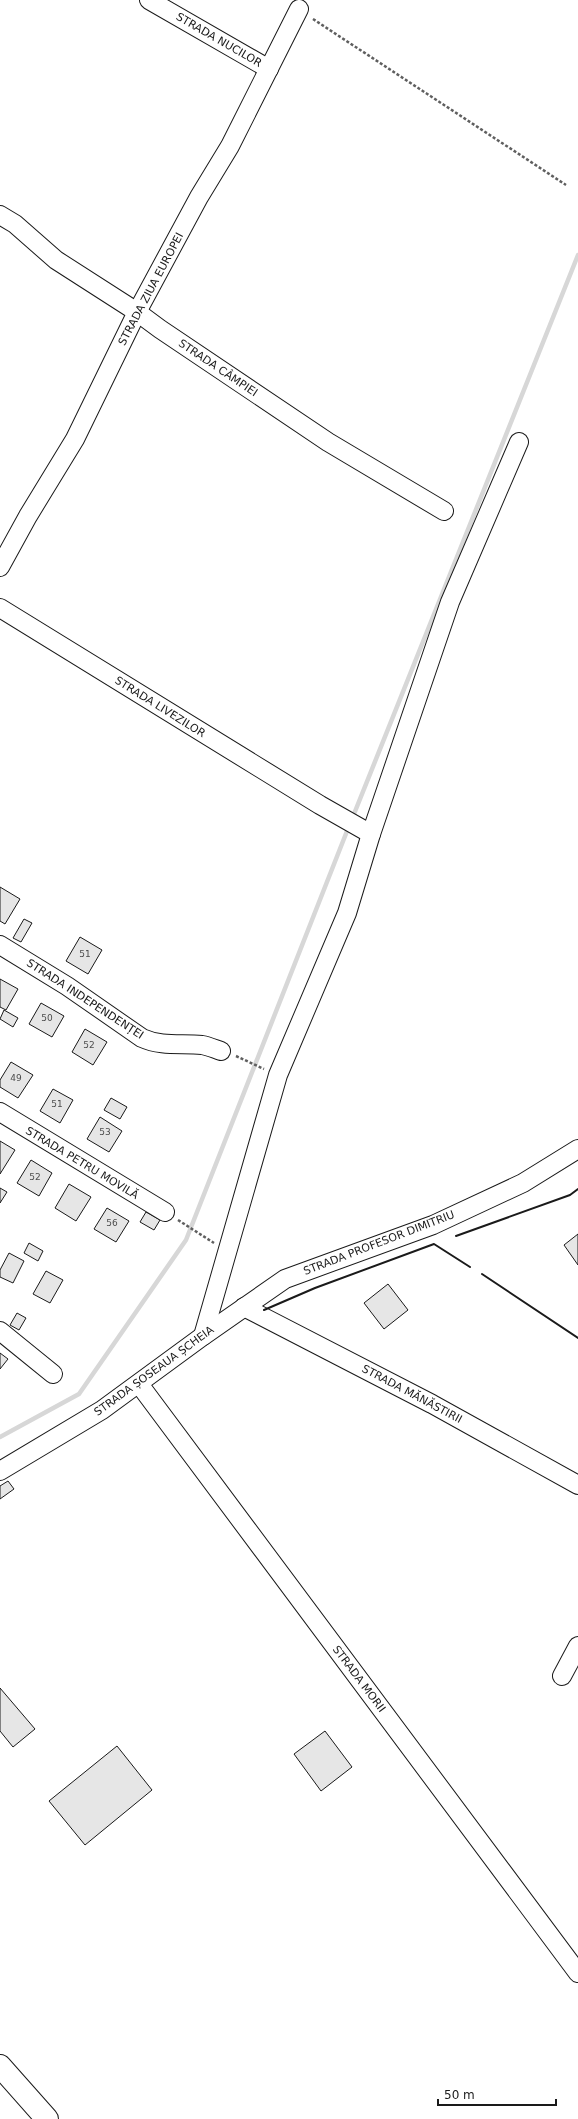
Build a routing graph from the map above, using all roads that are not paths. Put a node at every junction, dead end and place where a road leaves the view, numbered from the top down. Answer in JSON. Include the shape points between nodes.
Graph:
{"nodes":[{"id":1,"x":149,"y":0,"type":"edge"},
{"id":2,"x":299,"y":9,"type":"road end"},
{"id":3,"x":269,"y":69,"type":"junction"},
{"id":4,"x":0,"y":215,"type":"edge"},
{"id":5,"x":137,"y":312,"type":"junction"},
{"id":6,"x":518,"y":442,"type":"dead end"},
{"id":7,"x":444,"y":511,"type":"dead end"},
{"id":8,"x":0,"y":567,"type":"edge"},
{"id":9,"x":0,"y":608,"type":"edge"},
{"id":10,"x":365,"y":831,"type":"junction"},
{"id":11,"x":0,"y":945,"type":"edge"},
{"id":12,"x":221,"y":1051,"type":"dead end"},
{"id":13,"x":0,"y":1112,"type":"edge"},
{"id":14,"x":578,"y":1149,"type":"edge"},
{"id":15,"x":165,"y":1212,"type":"dead end"},
{"id":16,"x":285,"y":1279,"type":"joint"},
{"id":17,"x":244,"y":1307,"type":"junction"},
{"id":18,"x":0,"y":1331,"type":"edge"},
{"id":19,"x":203,"y":1336,"type":"junction"},
{"id":20,"x":53,"y":1374,"type":"dead end"},
{"id":21,"x":139,"y":1384,"type":"junction"},
{"id":22,"x":0,"y":1471,"type":"edge"},
{"id":23,"x":578,"y":1485,"type":"edge"},
{"id":24,"x":578,"y":1646,"type":"edge"},
{"id":25,"x":562,"y":1676,"type":"dead end"},
{"id":26,"x":578,"y":1973,"type":"edge"},
{"id":27,"x":0,"y":2066,"type":"edge"},
{"id":28,"x":47,"y":2119,"type":"edge"}],
"edges":[{"from":1,"to":3,"type":"street","name":"STRADA NUCILOR"},
{"from":2,"to":3,"type":"street","name":"STRADA ZIUA EUROPEI"},
{"from":3,"to":5,"type":"street","name":"STRADA ZIUA EUROPEI","via":[[230,146],[199,197]]},
{"from":4,"to":5,"type":"street","name":"STRADA CÂMPIEI","via":[[15,224],[56,260]]},
{"from":5,"to":7,"type":"street","name":"STRADA CÂMPIEI","via":[[328,442]]},
{"from":5,"to":8,"type":"street","name":"STRADA ZIUA EUROPEI","via":[[75,439]]},
{"from":6,"to":10,"type":"street","via":[[450,602]]},
{"from":9,"to":10,"type":"street","name":"STRADA LIVEZILOR","via":[[320,806]]},
{"from":10,"to":19,"type":"street","via":[[347,913],[278,1075]]},
{"from":11,"to":12,"type":"street","name":"STRADA INDEPENDENȚEI","via":[[67,986],[142,1038],[154,1043],[203,1045]]},
{"from":13,"to":15,"type":"street","name":"STRADA PETRU MOVILĂ"},
{"from":14,"to":16,"type":"street","name":"STRADA PROFESOR DIMITRIU","via":[[523,1183],[433,1226]]},
{"from":16,"to":17,"type":"street","name":"STRADA ȘOSEAUA ȘCHEIA"},
{"from":17,"to":19,"type":"street","name":"STRADA ȘOSEAUA ȘCHEIA"},
{"from":17,"to":23,"type":"street","name":"STRADA MĂNĂSTIRII","via":[[432,1404]]},
{"from":18,"to":20,"type":"street"},
{"from":19,"to":21,"type":"street","name":"STRADA ȘOSEAUA ȘCHEIA"},
{"from":21,"to":22,"type":"street","name":"STRADA ȘOSEAUA ȘCHEIA","via":[[102,1410]]},
{"from":21,"to":26,"type":"street","name":"STRADA MORII"},
{"from":24,"to":25,"type":"street"},
{"from":27,"to":28,"type":"main road"}]}
